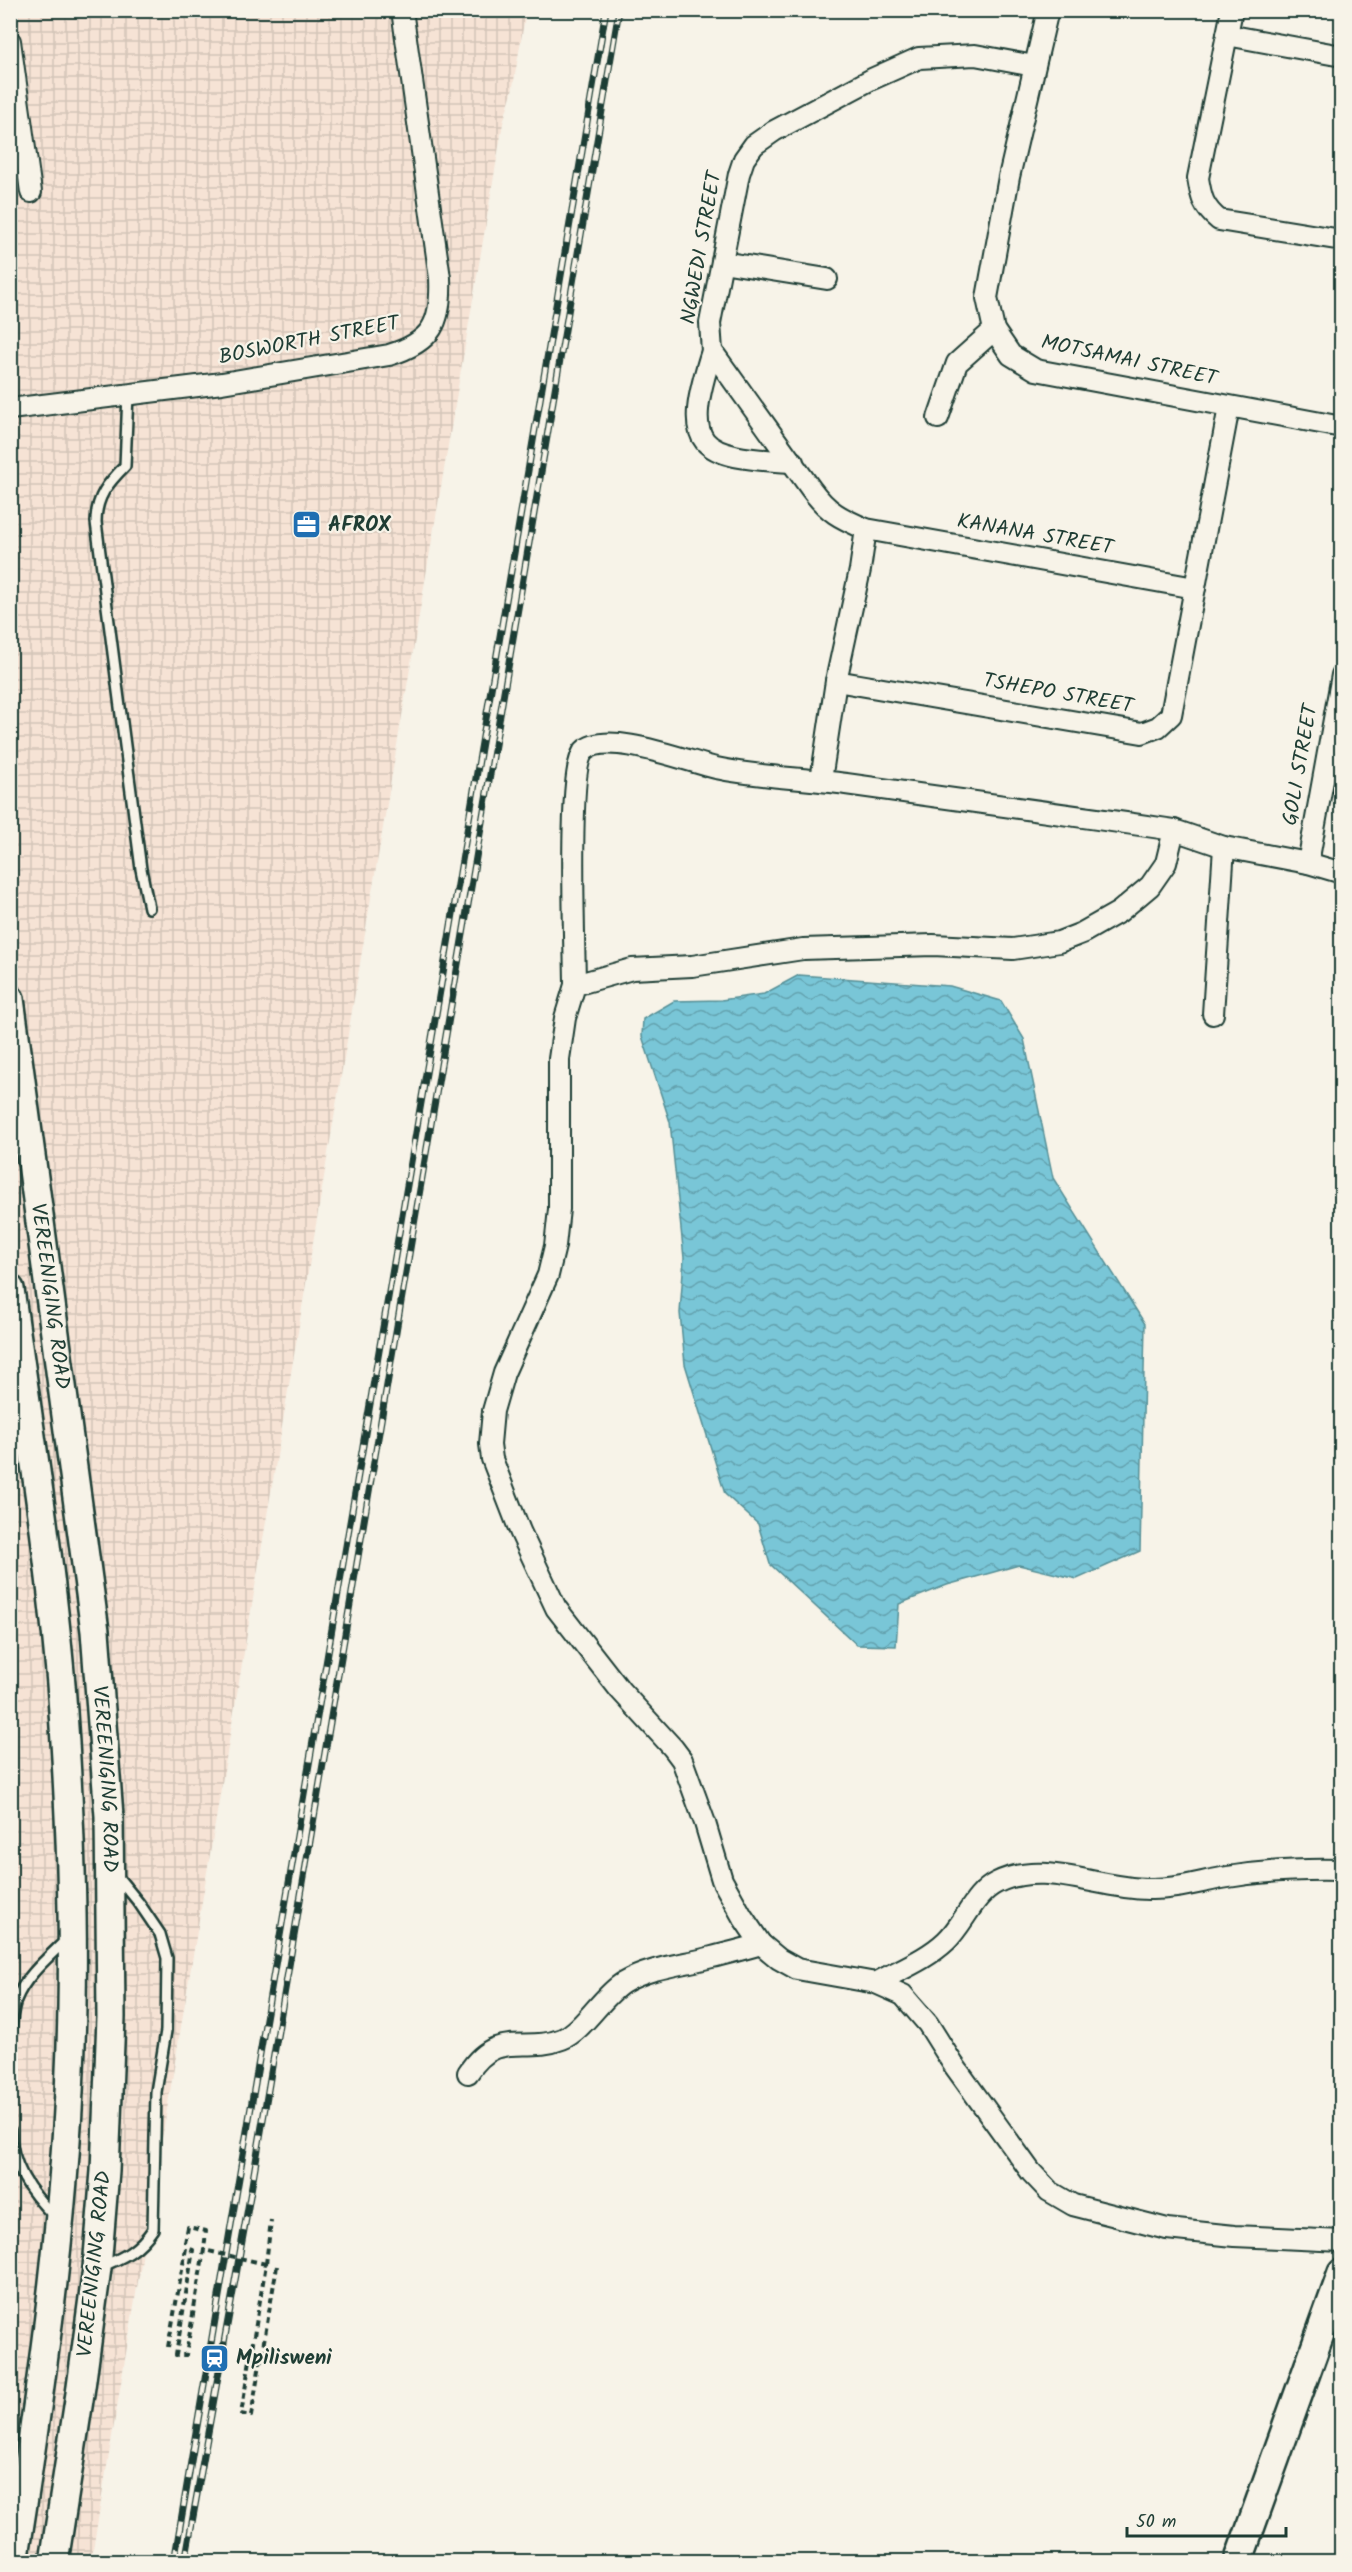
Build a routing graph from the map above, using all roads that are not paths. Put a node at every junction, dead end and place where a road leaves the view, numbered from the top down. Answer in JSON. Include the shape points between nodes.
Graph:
{"nodes":[{"id":1,"x":402,"y":10,"type":"edge"},
{"id":2,"x":1048,"y":10,"type":"edge"},
{"id":3,"x":1232,"y":10,"type":"edge"},
{"id":4,"x":1227,"y":35,"type":"junction"},
{"id":5,"x":10,"y":41,"type":"edge"},
{"id":6,"x":1341,"y":56,"type":"edge"},
{"id":7,"x":1034,"y":66,"type":"junction"},
{"id":8,"x":31,"y":192,"type":"dead end"},
{"id":9,"x":1341,"y":240,"type":"edge"},
{"id":10,"x":722,"y":262,"type":"junction"},
{"id":11,"x":827,"y":279,"type":"dead end"},
{"id":12,"x":994,"y":330,"type":"junction"},
{"id":13,"x":712,"y":351,"type":"junction"},
{"id":14,"x":128,"y":394,"type":"junction"},
{"id":15,"x":1229,"y":407,"type":"junction"},
{"id":16,"x":10,"y":409,"type":"edge"},
{"id":17,"x":938,"y":418,"type":"dead end"},
{"id":18,"x":1341,"y":427,"type":"edge"},
{"id":19,"x":793,"y":462,"type":"junction"},
{"id":20,"x":866,"y":529,"type":"junction"},
{"id":21,"x":1195,"y":588,"type":"junction"},
{"id":22,"x":1341,"y":675,"type":"edge"},
{"id":23,"x":836,"y":681,"type":"junction"},
{"id":24,"x":1334,"y":763,"type":"edge"},
{"id":25,"x":821,"y":780,"type":"junction"},
{"id":26,"x":1174,"y":830,"type":"junction"},
{"id":27,"x":1224,"y":847,"type":"junction"},
{"id":28,"x":1308,"y":863,"type":"junction"},
{"id":29,"x":1341,"y":873,"type":"edge"},
{"id":30,"x":149,"y":908,"type":"dead end"},
{"id":31,"x":576,"y":985,"type":"junction"},
{"id":32,"x":10,"y":999,"type":"edge"},
{"id":33,"x":1213,"y":1014,"type":"dead end"},
{"id":34,"x":10,"y":1289,"type":"edge"},
{"id":35,"x":110,"y":1868,"type":"junction"},
{"id":36,"x":1341,"y":1870,"type":"edge"},
{"id":37,"x":71,"y":1934,"type":"junction"},
{"id":38,"x":761,"y":1944,"type":"junction"},
{"id":39,"x":876,"y":1983,"type":"junction"},
{"id":40,"x":10,"y":2046,"type":"edge"},
{"id":41,"x":468,"y":2073,"type":"dead end"},
{"id":42,"x":10,"y":2130,"type":"edge"},
{"id":43,"x":60,"y":2222,"type":"junction"},
{"id":44,"x":1341,"y":2241,"type":"edge"},
{"id":45,"x":97,"y":2268,"type":"junction"},
{"id":46,"x":1341,"y":2273,"type":"edge"},
{"id":47,"x":14,"y":2562,"type":"edge"},
{"id":48,"x":54,"y":2562,"type":"edge"},
{"id":49,"x":1238,"y":2562,"type":"edge"}],
"edges":[{"from":1,"to":14,"type":"street","name":"BOSWORTH STREET","via":[[440,278],[440,308],[435,325],[425,339],[389,355]]},
{"from":2,"to":7,"type":"street","name":"MOTSAMAI STREET"},
{"from":3,"to":4,"type":"street"},
{"from":4,"to":6,"type":"street"},
{"from":4,"to":9,"type":"street","via":[[1198,178],[1201,201],[1218,219]]},
{"from":5,"to":8,"type":"street"},
{"from":7,"to":10,"type":"street","name":"NGWEDI STREET","via":[[975,55],[919,58],[781,127],[754,145],[744,159]]},
{"from":7,"to":12,"type":"street","name":"MOTSAMAI STREET","via":[[987,298]]},
{"from":10,"to":11,"type":"street"},
{"from":10,"to":13,"type":"street","name":"NGWEDI STREET","via":[[710,323]]},
{"from":12,"to":15,"type":"street","name":"MOTSAMAI STREET","via":[[1011,355],[1036,370]]},
{"from":12,"to":17,"type":"street","via":[[957,363]]},
{"from":13,"to":19,"type":"street","name":"NGWEDI STREET"},
{"from":13,"to":19,"type":"street","via":[[697,403],[701,437],[721,454],[747,460]]},
{"from":14,"to":16,"type":"street","name":"BOSWORTH STREET"},
{"from":14,"to":30,"type":"lane","via":[[125,466],[103,491],[96,508],[96,522]]},
{"from":15,"to":18,"type":"street","name":"MOTSAMAI STREET"},
{"from":15,"to":21,"type":"street","name":"TSHEPO STREET"},
{"from":19,"to":20,"type":"street","name":"NGWEDI STREET","via":[[823,505],[838,517]]},
{"from":20,"to":21,"type":"street","name":"KANANA STREET"},
{"from":20,"to":23,"type":"street"},
{"from":21,"to":23,"type":"street","name":"TSHEPO STREET","via":[[1171,714],[1158,727],[1142,733]]},
{"from":22,"to":24,"type":"street","name":"GOLI STREET"},
{"from":23,"to":25,"type":"street"},
{"from":24,"to":28,"type":"street","name":"GOLI STREET"},
{"from":25,"to":26,"type":"street"},
{"from":25,"to":31,"type":"street","via":[[715,768],[617,743],[585,750],[579,760],[573,828]]},
{"from":26,"to":27,"type":"street"},
{"from":26,"to":31,"type":"street","via":[[1166,863],[1150,886],[1119,912],[1059,942],[1013,949],[923,945],[803,949],[692,966],[632,969]]},
{"from":27,"to":28,"type":"street"},
{"from":27,"to":33,"type":"street"},
{"from":28,"to":29,"type":"street"},
{"from":31,"to":38,"type":"street","via":[[565,1018],[559,1059],[559,1209],[555,1246],[548,1275],[504,1373],[493,1411],[492,1459],[556,1608],[620,1690],[682,1760],[722,1880]]},
{"from":32,"to":35,"type":"main road","name":"VEREENIGING ROAD","via":[[95,1631]]},
{"from":34,"to":37,"type":"main road","name":"VEREENIGING ROAD","via":[[61,1682]]},
{"from":35,"to":45,"type":"main road","name":"VEREENIGING ROAD","via":[[111,2017]]},
{"from":35,"to":45,"type":"lane","via":[[160,1934],[167,1958],[166,2031],[156,2092],[153,2229],[125,2258]]},
{"from":36,"to":39,"type":"street","via":[[1230,1877],[1166,1889],[1104,1886],[1029,1872],[994,1884],[938,1947]]},
{"from":37,"to":40,"type":"lane","via":[[34,1972],[17,1998]]},
{"from":37,"to":43,"type":"main road","name":"VEREENIGING ROAD","via":[[68,2120]]},
{"from":38,"to":39,"type":"street","via":[[797,1969]]},
{"from":38,"to":41,"type":"street","via":[[641,1974],[622,1984],[564,2039],[491,2050]]},
{"from":39,"to":44,"type":"street","via":[[903,1995],[918,2011],[1031,2172],[1049,2191],[1073,2205],[1167,2229]]},
{"from":42,"to":43,"type":"lane","via":[[21,2176]]},
{"from":43,"to":47,"type":"main road","name":"VEREENIGING ROAD"},
{"from":45,"to":48,"type":"main road","name":"VEREENIGING ROAD"},
{"from":46,"to":49,"type":"main road"}]}
